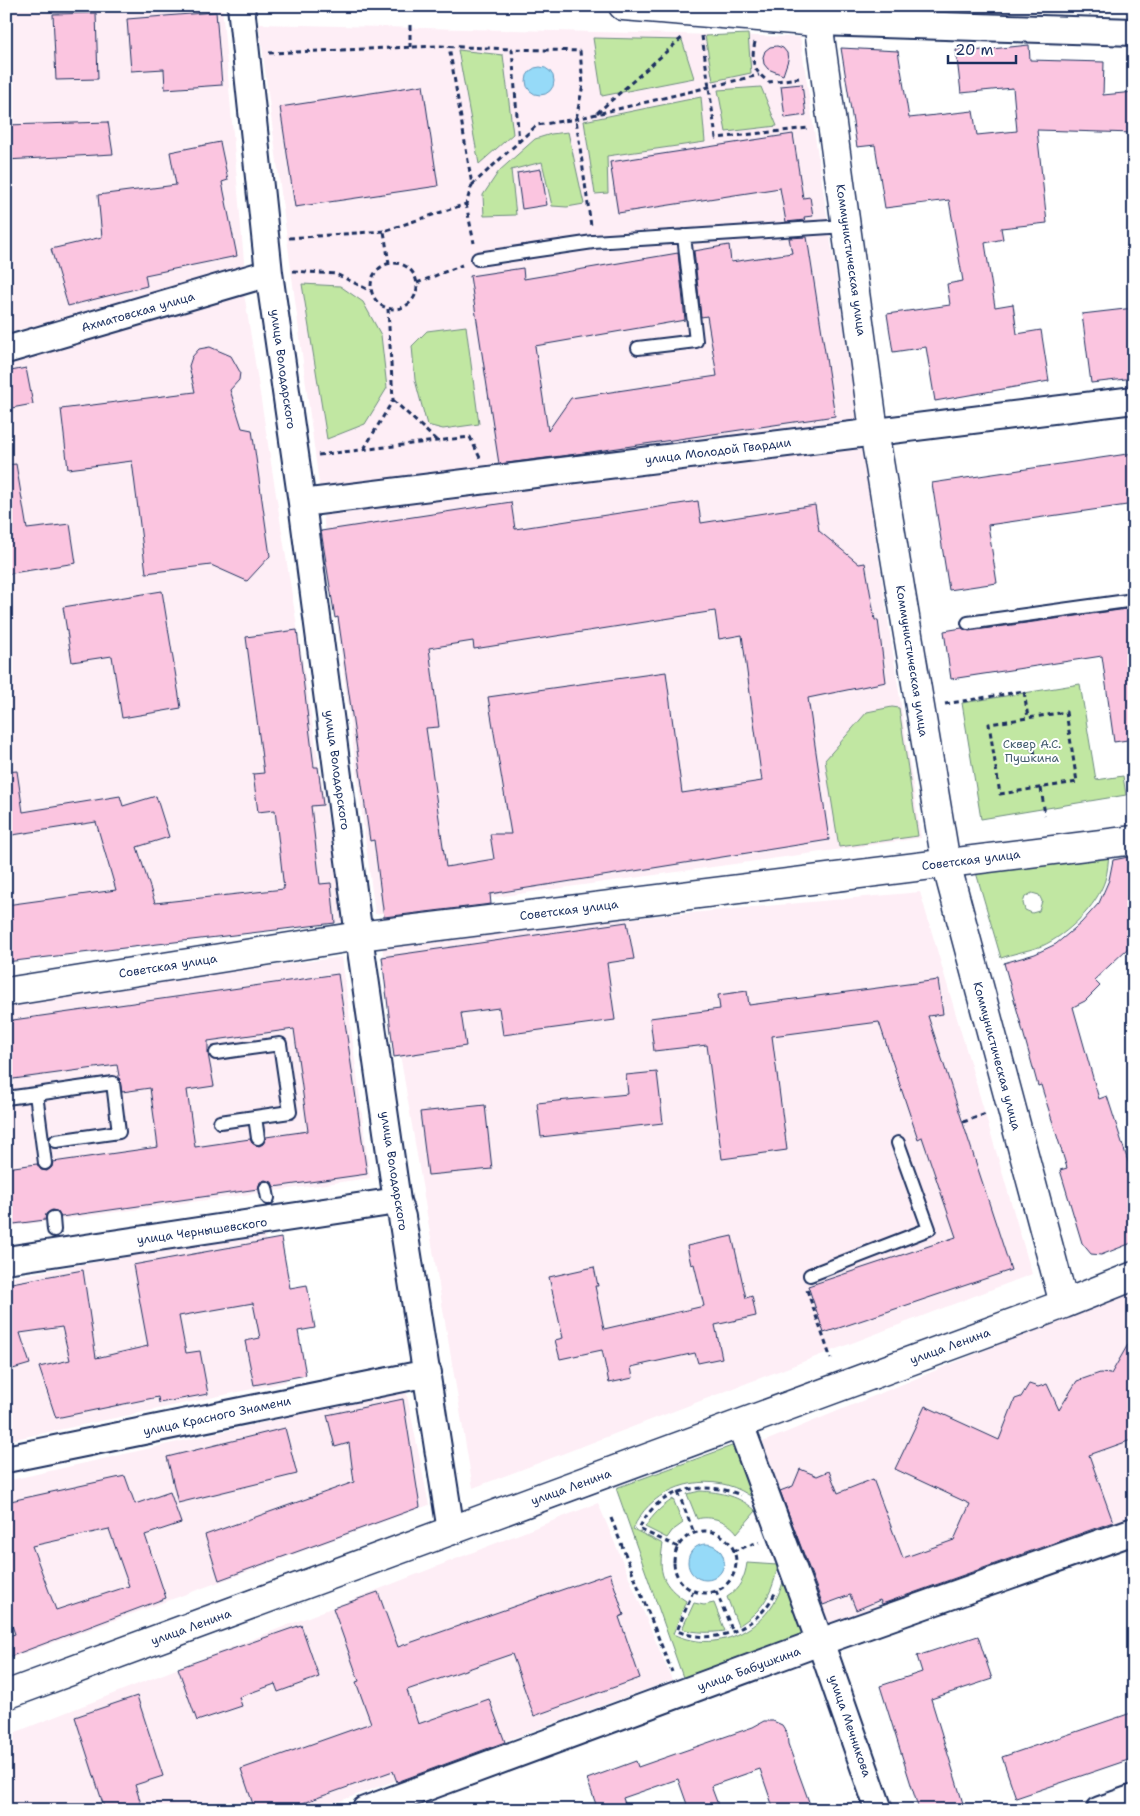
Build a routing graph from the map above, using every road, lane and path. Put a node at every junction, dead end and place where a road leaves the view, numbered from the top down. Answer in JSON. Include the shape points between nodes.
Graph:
{"nodes":[{"id":1,"x":241,"y":6,"type":"edge"},
{"id":2,"x":622,"y":6,"type":"edge"},
{"id":3,"x":817,"y":14,"type":"edge"},
{"id":4,"x":410,"y":25,"type":"dead end"},
{"id":5,"x":701,"y":30,"type":"dead end"},
{"id":6,"x":690,"y":31,"type":"dead end"},
{"id":7,"x":1134,"y":32,"type":"edge"},
{"id":8,"x":762,"y":36,"type":"dead end"},
{"id":9,"x":450,"y":46,"type":"junction"},
{"id":10,"x":410,"y":47,"type":"junction"},
{"id":11,"x":512,"y":49,"type":"junction"},
{"id":12,"x":268,"y":53,"type":"dead end"},
{"id":13,"x":759,"y":75,"type":"junction"},
{"id":14,"x":799,"y":78,"type":"dead end"},
{"id":15,"x":708,"y":87,"type":"junction"},
{"id":16,"x":596,"y":114,"type":"junction"},
{"id":17,"x":576,"y":119,"type":"junction"},
{"id":18,"x":810,"y":128,"type":"dead end"},
{"id":19,"x":519,"y":143,"type":"junction"},
{"id":20,"x":472,"y":186,"type":"junction"},
{"id":21,"x":466,"y":204,"type":"junction"},
{"id":22,"x":846,"y":226,"type":"junction"},
{"id":23,"x":384,"y":231,"type":"junction"},
{"id":24,"x":684,"y":236,"type":"junction"},
{"id":25,"x":289,"y":238,"type":"dead end"},
{"id":26,"x":593,"y":242,"type":"junction"},
{"id":27,"x":478,"y":259,"type":"junction"},
{"id":28,"x":388,"y":264,"type":"junction"},
{"id":29,"x":281,"y":272,"type":"junction"},
{"id":30,"x":417,"y":284,"type":"junction"},
{"id":31,"x":372,"y":291,"type":"junction"},
{"id":32,"x":388,"y":309,"type":"junction"},
{"id":33,"x":638,"y":348,"type":"dead end"},
{"id":34,"x":6,"y":350,"type":"edge"},
{"id":35,"x":393,"y":400,"type":"junction"},
{"id":36,"x":1134,"y":400,"type":"edge"},
{"id":37,"x":874,"y":431,"type":"junction"},
{"id":38,"x":470,"y":437,"type":"dead end"},
{"id":39,"x":436,"y":440,"type":"junction"},
{"id":40,"x":364,"y":449,"type":"junction"},
{"id":41,"x":315,"y":455,"type":"dead end"},
{"id":42,"x":302,"y":503,"type":"junction"},
{"id":43,"x":1134,"y":600,"type":"edge"},
{"id":44,"x":968,"y":623,"type":"dead end"},
{"id":45,"x":941,"y":705,"type":"dead end"},
{"id":46,"x":1028,"y":718,"type":"junction"},
{"id":47,"x":1034,"y":750,"type":"dead end"},
{"id":48,"x":1036,"y":763,"type":"dead end"},
{"id":49,"x":1040,"y":788,"type":"junction"},
{"id":50,"x":1045,"y":815,"type":"dead end"},
{"id":51,"x":1134,"y":840,"type":"edge"},
{"id":52,"x":946,"y":863,"type":"junction"},
{"id":53,"x":359,"y":936,"type":"junction"},
{"id":54,"x":6,"y":992,"type":"edge"},
{"id":55,"x":216,"y":1053,"type":"dead end"},
{"id":56,"x":36,"y":1094,"type":"junction"},
{"id":57,"x":6,"y":1098,"type":"edge"},
{"id":58,"x":986,"y":1114,"type":"dead end"},
{"id":59,"x":255,"y":1117,"type":"junction"},
{"id":60,"x":220,"y":1122,"type":"dead end"},
{"id":61,"x":963,"y":1122,"type":"dead end"},
{"id":62,"x":258,"y":1138,"type":"dead end"},
{"id":63,"x":56,"y":1141,"type":"dead end"},
{"id":64,"x":898,"y":1143,"type":"dead end"},
{"id":65,"x":45,"y":1163,"type":"dead end"},
{"id":66,"x":397,"y":1201,"type":"junction"},
{"id":67,"x":6,"y":1260,"type":"edge"},
{"id":68,"x":810,"y":1275,"type":"joint"},
{"id":69,"x":1134,"y":1276,"type":"edge"},
{"id":70,"x":1064,"y":1304,"type":"junction"},
{"id":71,"x":831,"y":1359,"type":"dead end"},
{"id":72,"x":428,"y":1373,"type":"junction"},
{"id":73,"x":744,"y":1435,"type":"dead end"},
{"id":74,"x":6,"y":1459,"type":"edge"},
{"id":75,"x":678,"y":1492,"type":"junction"},
{"id":76,"x":747,"y":1499,"type":"dead end"},
{"id":77,"x":611,"y":1518,"type":"dead end"},
{"id":78,"x":451,"y":1531,"type":"junction"},
{"id":79,"x":1134,"y":1531,"type":"edge"},
{"id":80,"x":694,"y":1533,"type":"junction"},
{"id":81,"x":678,"y":1547,"type":"junction"},
{"id":82,"x":778,"y":1584,"type":"dead end"},
{"id":83,"x":694,"y":1591,"type":"junction"},
{"id":84,"x":716,"y":1591,"type":"junction"},
{"id":85,"x":733,"y":1632,"type":"junction"},
{"id":86,"x":820,"y":1642,"type":"junction"},
{"id":87,"x":681,"y":1694,"type":"junction"},
{"id":88,"x":6,"y":1695,"type":"edge"},
{"id":89,"x":1134,"y":1798,"type":"edge"},
{"id":90,"x":366,"y":1810,"type":"edge"},
{"id":91,"x":879,"y":1810,"type":"edge"},
{"id":92,"x":1100,"y":1810,"type":"edge"}],
"edges":[{"from":1,"to":29,"type":"street","name":"улица Володарского"},
{"from":2,"to":3,"type":"main road"},
{"from":3,"to":7,"type":"street"},
{"from":3,"to":22,"type":"main road","name":"Коммунистическая улица"},
{"from":4,"to":10,"type":"path"},
{"from":5,"to":15,"type":"path"},
{"from":6,"to":16,"type":"path"},
{"from":8,"to":13,"type":"path","via":[[755,42],[752,61]]},
{"from":9,"to":10,"type":"path"},
{"from":9,"to":11,"type":"path"},
{"from":9,"to":20,"type":"path"},
{"from":10,"to":12,"type":"path"},
{"from":11,"to":17,"type":"path","via":[[580,51],[583,85]]},
{"from":11,"to":19,"type":"path"},
{"from":13,"to":14,"type":"path","via":[[769,82]]},
{"from":13,"to":15,"type":"path"},
{"from":15,"to":16,"type":"path"},
{"from":15,"to":18,"type":"path","via":[[716,138]]},
{"from":16,"to":17,"type":"path"},
{"from":17,"to":19,"type":"path","via":[[537,125]]},
{"from":17,"to":26,"type":"path"},
{"from":19,"to":20,"type":"path"},
{"from":20,"to":21,"type":"path"},
{"from":21,"to":23,"type":"path"},
{"from":21,"to":27,"type":"path"},
{"from":22,"to":24,"type":"lane"},
{"from":22,"to":37,"type":"main road","name":"Коммунистическая улица"},
{"from":23,"to":25,"type":"path"},
{"from":23,"to":28,"type":"path"},
{"from":24,"to":26,"type":"lane"},
{"from":24,"to":33,"type":"lane","via":[[696,341]]},
{"from":26,"to":27,"type":"lane"},
{"from":27,"to":30,"type":"path"},
{"from":28,"to":30,"type":"path","via":[[410,270]]},
{"from":28,"to":31,"type":"path","via":[[376,272]]},
{"from":29,"to":31,"type":"path","via":[[336,274]]},
{"from":29,"to":34,"type":"street","name":"Ахматовская улица"},
{"from":29,"to":42,"type":"street","name":"улица Володарского"},
{"from":30,"to":32,"type":"path","via":[[409,303],[403,308]]},
{"from":31,"to":32,"type":"path","via":[[376,301]]},
{"from":32,"to":35,"type":"path"},
{"from":35,"to":39,"type":"path"},
{"from":35,"to":40,"type":"path"},
{"from":36,"to":37,"type":"street","name":"улица Молодой Гвардии"},
{"from":37,"to":42,"type":"street","name":"улица Молодой Гвардии"},
{"from":37,"to":52,"type":"main road","name":"Коммунистическая улица"},
{"from":38,"to":39,"type":"path"},
{"from":39,"to":40,"type":"path"},
{"from":40,"to":41,"type":"path"},
{"from":42,"to":53,"type":"street","name":"улица Володарского"},
{"from":43,"to":44,"type":"lane"},
{"from":45,"to":46,"type":"path","via":[[1024,691]]},
{"from":46,"to":49,"type":"path","via":[[1066,712],[1077,782]]},
{"from":46,"to":49,"type":"path","via":[[989,724],[1000,794]]},
{"from":47,"to":48,"type":"path"},
{"from":49,"to":50,"type":"path"},
{"from":51,"to":52,"type":"main road","name":"Советская улица"},
{"from":52,"to":53,"type":"main road","name":"Советская улица"},
{"from":52,"to":70,"type":"main road","name":"Коммунистическая улица"},
{"from":53,"to":54,"type":"main road","name":"Советская улица"},
{"from":53,"to":66,"type":"street","name":"улица Володарского"},
{"from":55,"to":59,"type":"lane","via":[[280,1044],[290,1112]]},
{"from":56,"to":57,"type":"lane"},
{"from":56,"to":63,"type":"lane","via":[[113,1084],[119,1132]]},
{"from":56,"to":65,"type":"lane"},
{"from":58,"to":61,"type":"path"},
{"from":59,"to":60,"type":"lane"},
{"from":59,"to":62,"type":"lane"},
{"from":64,"to":68,"type":"lane","via":[[929,1229]]},
{"from":66,"to":67,"type":"street","name":"улица Чернышевского"},
{"from":66,"to":72,"type":"street","name":"улица Володарского"},
{"from":68,"to":71,"type":"path","via":[[804,1282]]},
{"from":69,"to":70,"type":"main road","name":"улица Ленина"},
{"from":70,"to":78,"type":"main road","name":"улица Ленина"},
{"from":72,"to":74,"type":"street","name":"улица Красного Знамени"},
{"from":72,"to":78,"type":"street","name":"улица Володарского"},
{"from":73,"to":86,"type":"street","name":"улица Мечникова"},
{"from":75,"to":76,"type":"path","via":[[714,1487]]},
{"from":75,"to":80,"type":"path"},
{"from":75,"to":81,"type":"path","via":[[658,1503],[638,1528]]},
{"from":77,"to":87,"type":"path"},
{"from":78,"to":88,"type":"main road","name":"улица Ленина"},
{"from":79,"to":86,"type":"street","name":"улица Бабушкина"},
{"from":80,"to":81,"type":"path"},
{"from":80,"to":84,"type":"path","via":[[709,1531],[719,1534],[733,1548],[736,1557],[734,1572],[725,1586]]},
{"from":81,"to":83,"type":"path","via":[[675,1569],[679,1579]]},
{"from":82,"to":85,"type":"path","via":[[764,1610],[753,1621]]},
{"from":83,"to":84,"type":"path"},
{"from":83,"to":85,"type":"path","via":[[678,1631],[696,1637]]},
{"from":84,"to":85,"type":"path"},
{"from":86,"to":87,"type":"street","name":"улица Бабушкина"},
{"from":86,"to":91,"type":"street","name":"улица Мечникова"},
{"from":87,"to":90,"type":"street","name":"улица Бабушкина"},
{"from":89,"to":92,"type":"street"}]}
